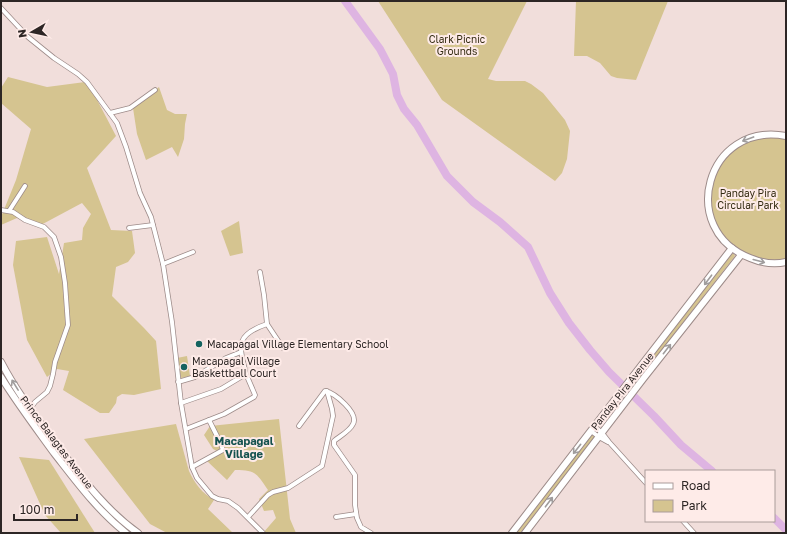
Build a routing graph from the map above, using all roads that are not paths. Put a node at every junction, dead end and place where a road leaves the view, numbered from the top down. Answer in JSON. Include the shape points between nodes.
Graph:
{"nodes":[{"id":1,"x":1,"y":8,"type":"edge"},
{"id":2,"x":155,"y":90,"type":"dead end"},
{"id":3,"x":110,"y":113,"type":"junction"},
{"id":4,"x":786,"y":136,"type":"edge"},
{"id":5,"x":25,"y":186,"type":"dead end"},
{"id":6,"x":1,"y":210,"type":"edge"},
{"id":7,"x":9,"y":211,"type":"junction"},
{"id":8,"x":153,"y":225,"type":"junction"},
{"id":9,"x":129,"y":228,"type":"dead end"},
{"id":10,"x":732,"y":248,"type":"junction"},
{"id":11,"x":193,"y":252,"type":"dead end"},
{"id":12,"x":741,"y":255,"type":"junction"},
{"id":13,"x":786,"y":262,"type":"edge"},
{"id":14,"x":163,"y":264,"type":"junction"},
{"id":15,"x":779,"y":264,"type":"junction"},
{"id":16,"x":786,"y":267,"type":"edge"},
{"id":17,"x":260,"y":272,"type":"dead end"},
{"id":18,"x":267,"y":324,"type":"junction"},
{"id":19,"x":283,"y":348,"type":"dead end"},
{"id":20,"x":241,"y":352,"type":"junction"},
{"id":21,"x":1,"y":362,"type":"edge"},
{"id":22,"x":246,"y":374,"type":"junction"},
{"id":23,"x":1,"y":377,"type":"edge"},
{"id":24,"x":178,"y":382,"type":"junction"},
{"id":25,"x":327,"y":391,"type":"junction"},
{"id":26,"x":181,"y":403,"type":"junction"},
{"id":27,"x":30,"y":409,"type":"junction"},
{"id":28,"x":209,"y":420,"type":"junction"},
{"id":29,"x":299,"y":426,"type":"dead end"},
{"id":30,"x":592,"y":428,"type":"junction"},
{"id":31,"x":186,"y":429,"type":"junction"},
{"id":32,"x":600,"y":435,"type":"junction"},
{"id":33,"x":192,"y":467,"type":"junction"},
{"id":34,"x":645,"y":481,"type":"edge"},
{"id":35,"x":356,"y":514,"type":"junction"},
{"id":36,"x":248,"y":517,"type":"junction"},
{"id":37,"x":336,"y":517,"type":"dead end"},
{"id":38,"x":684,"y":522,"type":"edge"},
{"id":39,"x":126,"y":533,"type":"edge"},
{"id":40,"x":138,"y":533,"type":"edge"},
{"id":41,"x":263,"y":533,"type":"edge"},
{"id":42,"x":371,"y":533,"type":"edge"},
{"id":43,"x":512,"y":533,"type":"edge"},
{"id":44,"x":525,"y":533,"type":"edge"},
{"id":45,"x":694,"y":533,"type":"edge"}],
"edges":[{"from":1,"to":3,"type":"street","via":[[37,45],[84,79]]},
{"from":2,"to":3,"type":"street","via":[[130,108]]},
{"from":3,"to":8,"type":"street","via":[[117,123]]},
{"from":4,"to":10,"type":"main road","one_way":true,"via":[[765,134],[741,141],[731,148],[715,169],[708,192],[710,217],[716,230]]},
{"from":5,"to":7,"type":"street"},
{"from":6,"to":7,"type":"street"},
{"from":7,"to":27,"type":"street","via":[[44,227],[54,237],[61,257],[65,283],[68,325],[50,386]]},
{"from":8,"to":9,"type":"street"},
{"from":8,"to":14,"type":"street"},
{"from":10,"to":12,"type":"main road"},
{"from":10,"to":30,"type":"main road","name":"Panday Pira Avenue","one_way":true},
{"from":11,"to":14,"type":"street"},
{"from":12,"to":15,"type":"main road","one_way":true,"via":[[759,262]]},
{"from":32,"to":12,"type":"main road","name":"Panday Pira Avenue","one_way":true},
{"from":13,"to":15,"type":"main road"},
{"from":14,"to":24,"type":"street"},
{"from":15,"to":16,"type":"main road"},
{"from":17,"to":18,"type":"street"},
{"from":18,"to":19,"type":"street"},
{"from":18,"to":20,"type":"street","via":[[241,340]]},
{"from":20,"to":22,"type":"street"},
{"from":20,"to":24,"type":"street","via":[[195,377]]},
{"from":27,"to":21,"type":"main road","name":"Prince Balagtas Avenue","one_way":true},
{"from":22,"to":26,"type":"street","via":[[221,389]]},
{"from":22,"to":28,"type":"street","via":[[255,396]]},
{"from":23,"to":39,"type":"main road","name":"Prince Balagtas Avenue","via":[[25,414],[86,494]]},
{"from":24,"to":26,"type":"street"},
{"from":25,"to":29,"type":"street"},
{"from":25,"to":35,"type":"street","via":[[342,401],[354,419],[352,427],[334,441],[334,445],[355,475]]},
{"from":25,"to":36,"type":"street","via":[[333,416],[322,466],[288,488],[268,496]]},
{"from":26,"to":31,"type":"street"},
{"from":27,"to":40,"type":"main road","name":"Prince Balagtas Avenue","via":[[104,504]]},
{"from":28,"to":31,"type":"street"},
{"from":28,"to":33,"type":"street","via":[[223,450]]},
{"from":30,"to":32,"type":"street"},
{"from":30,"to":43,"type":"main road","name":"Panday Pira Avenue","one_way":true},
{"from":31,"to":33,"type":"street"},
{"from":32,"to":34,"type":"street"},
{"from":44,"to":32,"type":"main road","name":"Panday Pira Avenue","one_way":true},
{"from":33,"to":36,"type":"street","via":[[197,478],[212,496],[228,501]]},
{"from":35,"to":37,"type":"street"},
{"from":35,"to":42,"type":"street","via":[[361,527]]},
{"from":36,"to":41,"type":"street"},
{"from":38,"to":45,"type":"street"}]}
